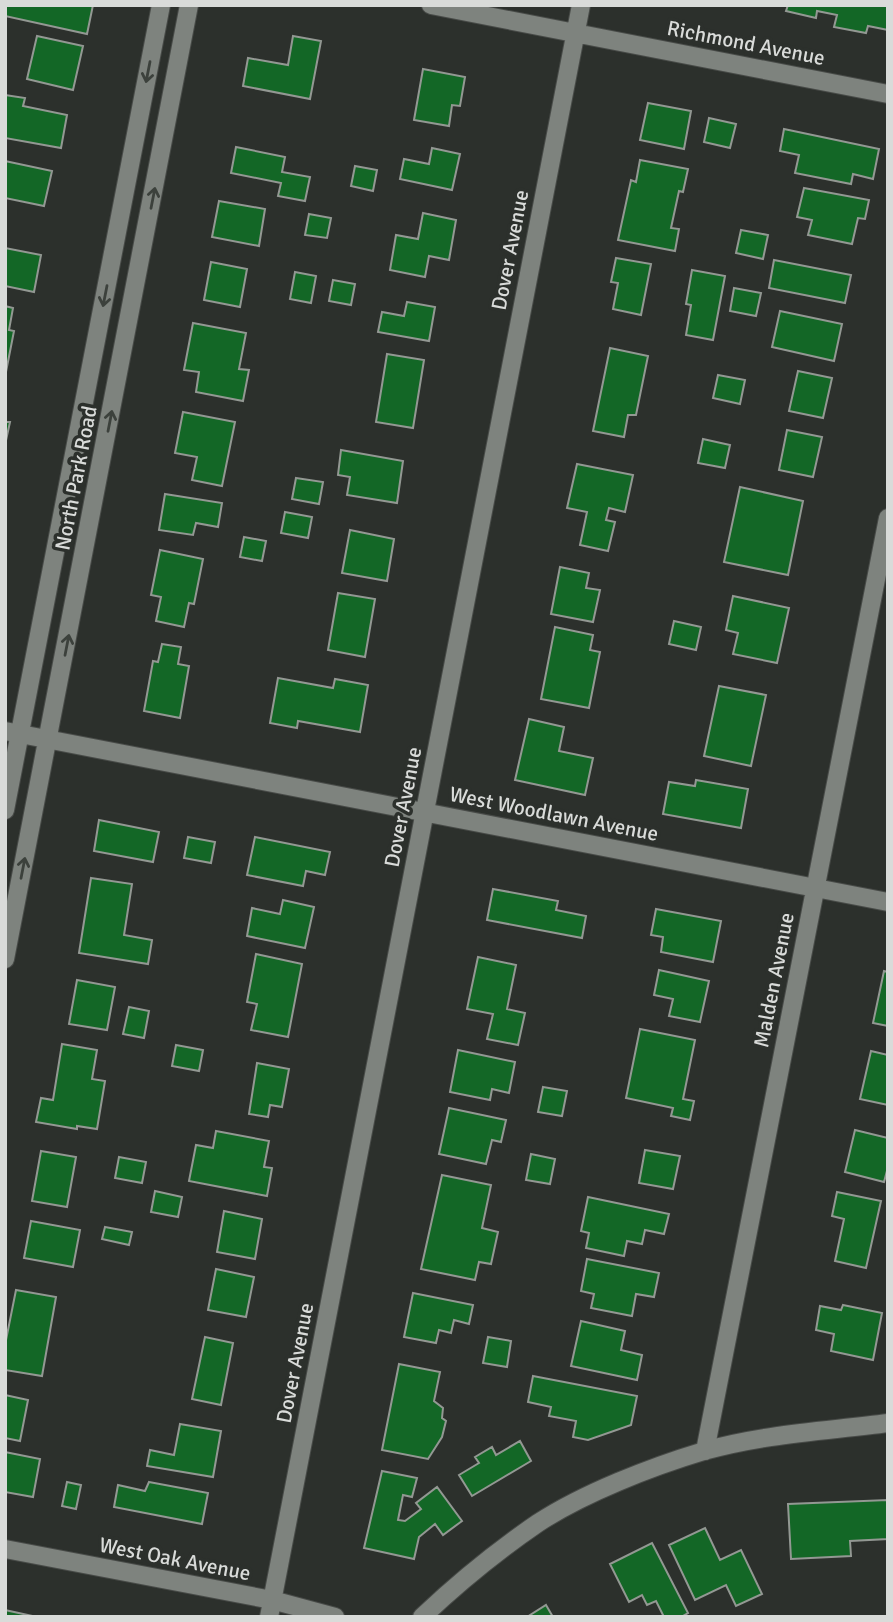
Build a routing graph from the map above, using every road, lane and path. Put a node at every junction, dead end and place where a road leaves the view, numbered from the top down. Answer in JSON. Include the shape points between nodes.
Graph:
{"nodes":[{"id":1,"x":161,"y":5,"type":"edge"},
{"id":2,"x":189,"y":5,"type":"edge"},
{"id":3,"x":431,"y":5,"type":"edge"},
{"id":4,"x":581,"y":5,"type":"edge"},
{"id":5,"x":576,"y":33,"type":"junction"},
{"id":6,"x":888,"y":94,"type":"edge"},
{"id":7,"x":888,"y":518,"type":"edge"},
{"id":8,"x":13,"y":733,"type":"edge"},
{"id":9,"x":49,"y":740,"type":"junction"},
{"id":10,"x":5,"y":810,"type":"edge"},
{"id":11,"x":425,"y":812,"type":"junction"},
{"id":12,"x":816,"y":888,"type":"junction"},
{"id":13,"x":888,"y":902,"type":"edge"},
{"id":14,"x":5,"y":959,"type":"edge"},
{"id":15,"x":888,"y":1423,"type":"edge"},
{"id":16,"x":705,"y":1451,"type":"junction"},
{"id":17,"x":5,"y":1549,"type":"edge"},
{"id":18,"x":271,"y":1609,"type":"edge"},
{"id":19,"x":335,"y":1617,"type":"edge"},
{"id":20,"x":422,"y":1617,"type":"edge"}],
"edges":[{"from":1,"to":8,"type":"street","name":"North Park Road","one_way":true},
{"from":9,"to":2,"type":"street","name":"North Park Road","one_way":true},
{"from":3,"to":5,"type":"street","name":"Richmond Avenue"},
{"from":4,"to":5,"type":"street","name":"Dover Avenue"},
{"from":5,"to":6,"type":"street","name":"Richmond Avenue"},
{"from":5,"to":11,"type":"street","name":"Dover Avenue"},
{"from":7,"to":12,"type":"street","name":"Malden Avenue"},
{"from":8,"to":9,"type":"street","name":"West Woodlawn Avenue"},
{"from":8,"to":10,"type":"street","name":"North Park Road"},
{"from":9,"to":11,"type":"street","name":"West Woodlawn Avenue"},
{"from":14,"to":9,"type":"street","name":"North Park Road","one_way":true},
{"from":11,"to":12,"type":"street","name":"West Woodlawn Avenue"},
{"from":11,"to":18,"type":"street","name":"Dover Avenue"},
{"from":12,"to":13,"type":"street","name":"West Woodlawn Avenue"},
{"from":12,"to":16,"type":"street","name":"Malden Avenue"},
{"from":15,"to":16,"type":"street"},
{"from":16,"to":20,"type":"street","via":[[596,1492],[539,1522],[458,1583]]},
{"from":17,"to":18,"type":"street","name":"West Oak Avenue"},
{"from":18,"to":19,"type":"street","name":"West Oak Avenue"}]}
